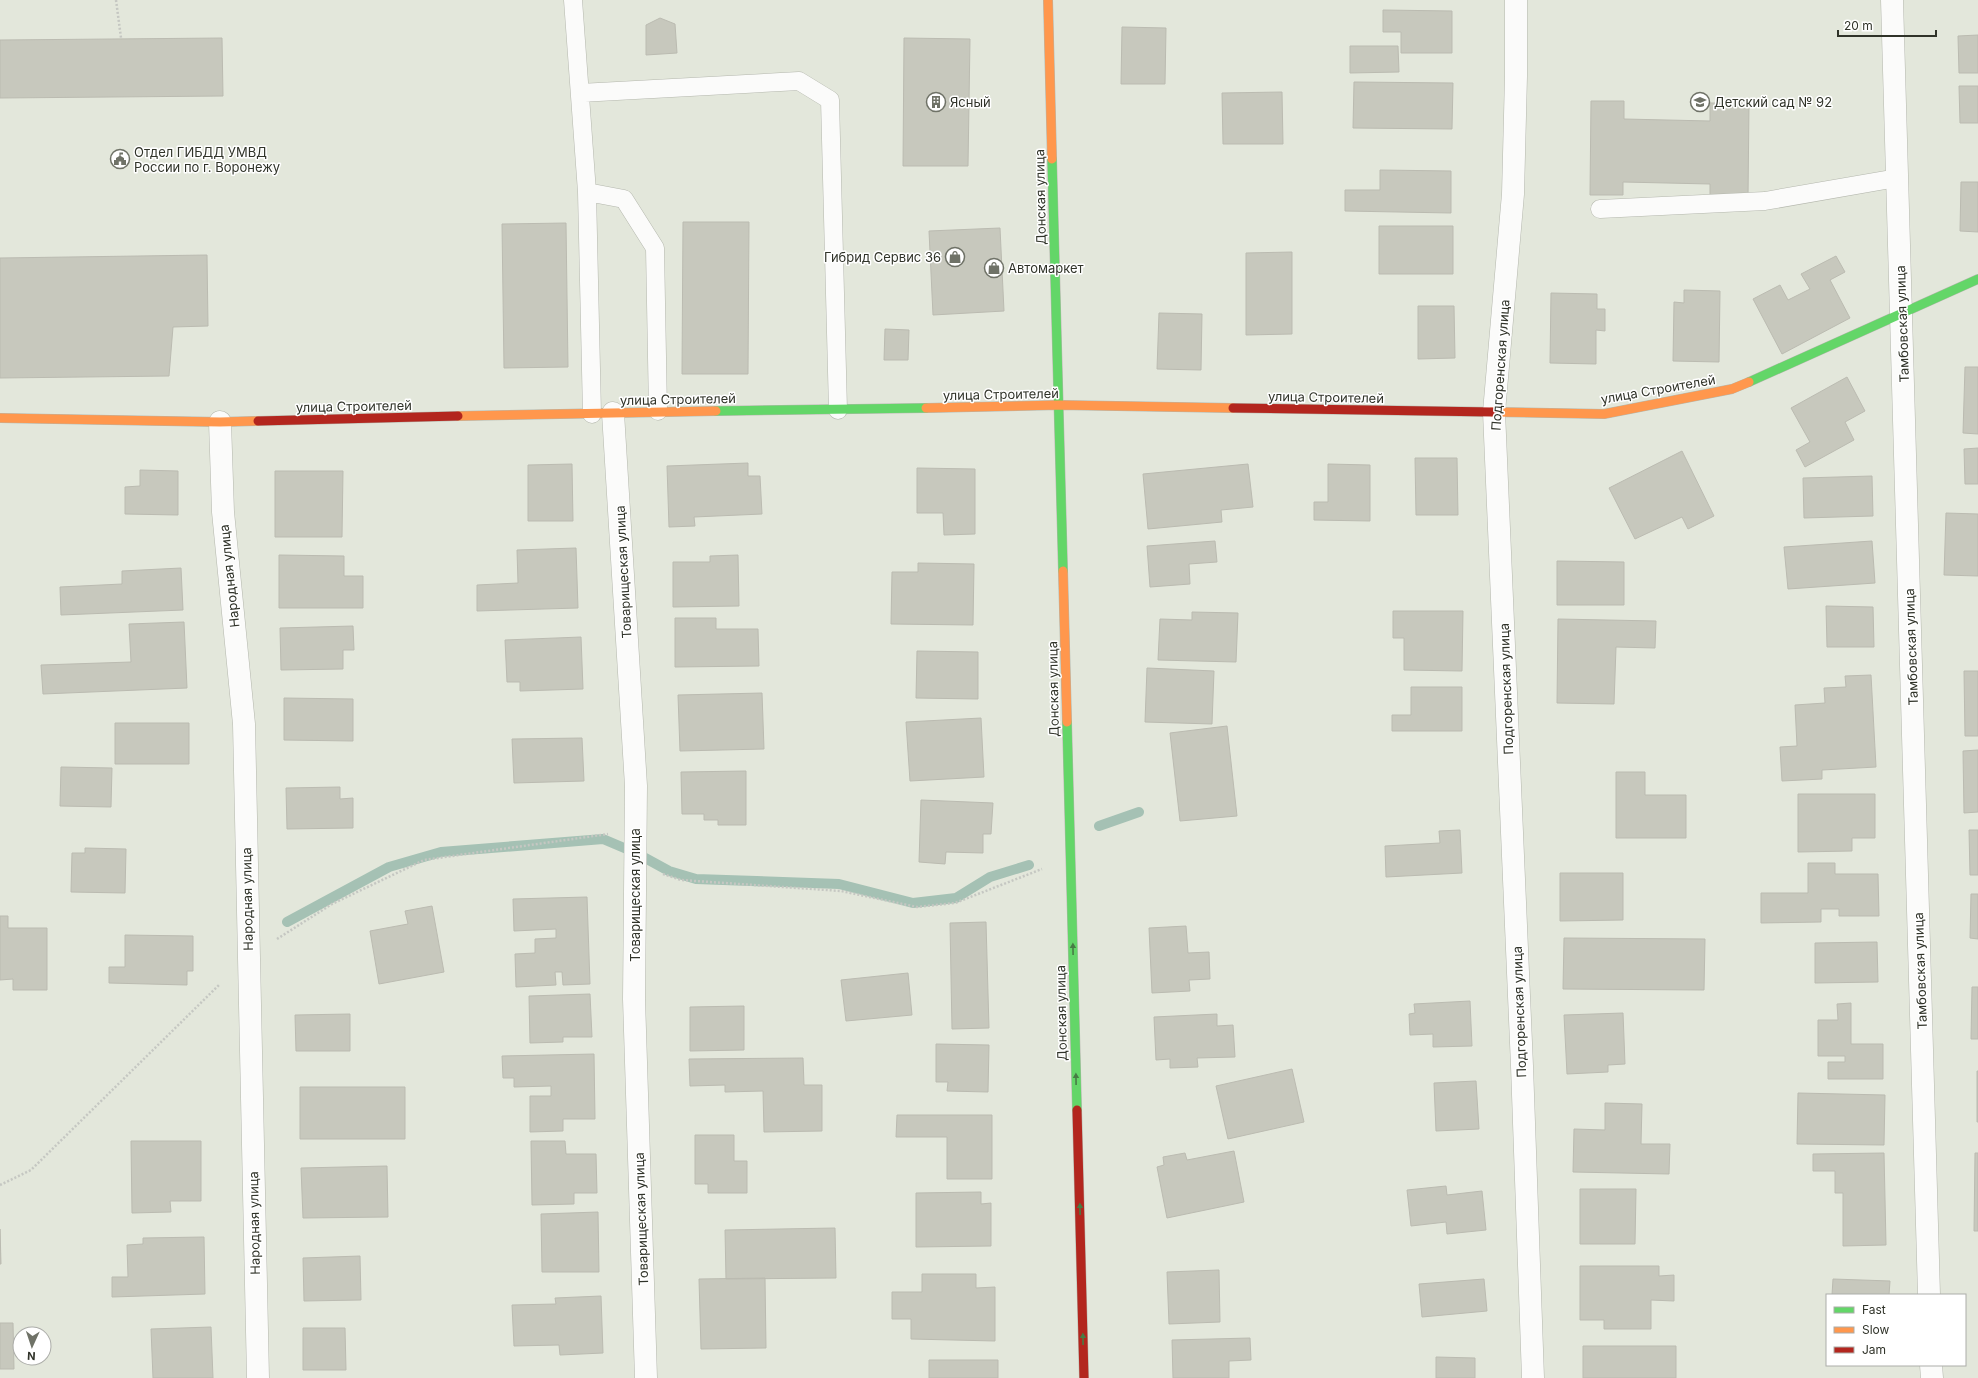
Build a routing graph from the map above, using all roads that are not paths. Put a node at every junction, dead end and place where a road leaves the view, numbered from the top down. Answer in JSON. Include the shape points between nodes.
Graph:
{"nodes":[{"id":1,"x":573,"y":0,"type":"edge"},
{"id":2,"x":1048,"y":0,"type":"edge"},
{"id":3,"x":1516,"y":0,"type":"edge"},
{"id":4,"x":1892,"y":0,"type":"edge"},
{"id":5,"x":580,"y":93,"type":"junction"},
{"id":6,"x":1897,"y":178,"type":"junction"},
{"id":7,"x":587,"y":192,"type":"junction"},
{"id":8,"x":1600,"y":209,"type":"dead end"},
{"id":9,"x":1978,"y":279,"type":"edge"},
{"id":10,"x":1902,"y":313,"type":"junction"},
{"id":11,"x":1059,"y":405,"type":"junction"},
{"id":12,"x":838,"y":410,"type":"junction"},
{"id":13,"x":658,"y":411,"type":"junction"},
{"id":14,"x":1494,"y":412,"type":"junction"},
{"id":15,"x":592,"y":414,"type":"junction"},
{"id":16,"x":613,"y":414,"type":"junction"},
{"id":17,"x":0,"y":418,"type":"edge"},
{"id":18,"x":220,"y":422,"type":"junction"},
{"id":19,"x":1929,"y":1294,"type":"edge"},
{"id":20,"x":1931,"y":1366,"type":"edge"},
{"id":21,"x":258,"y":1378,"type":"edge"},
{"id":22,"x":646,"y":1378,"type":"edge"},
{"id":23,"x":1084,"y":1378,"type":"edge"},
{"id":24,"x":1533,"y":1378,"type":"edge"},
{"id":25,"x":1932,"y":1378,"type":"edge"}],
"edges":[{"from":1,"to":5,"type":"lane"},
{"from":2,"to":11,"type":"street","name":"Донская улица"},
{"from":3,"to":14,"type":"street","name":"Подгоренская улица","via":[[1513,194]]},
{"from":4,"to":6,"type":"street","name":"Тамбовская улица"},
{"from":5,"to":7,"type":"lane"},
{"from":5,"to":12,"type":"lane","via":[[799,81],[830,100]]},
{"from":6,"to":8,"type":"lane","via":[[1765,201]]},
{"from":6,"to":10,"type":"street","name":"Тамбовская улица"},
{"from":7,"to":13,"type":"lane","via":[[624,199],[655,248]]},
{"from":7,"to":15,"type":"lane"},
{"from":9,"to":10,"type":"street","name":"улица Строителей"},
{"from":10,"to":14,"type":"street","name":"улица Строителей","via":[[1732,389],[1604,414]]},
{"from":10,"to":19,"type":"street","name":"Тамбовская улица"},
{"from":11,"to":12,"type":"street","name":"улица Строителей"},
{"from":11,"to":14,"type":"street","name":"улица Строителей"},
{"from":23,"to":11,"type":"street","name":"Донская улица","one_way":true},
{"from":12,"to":13,"type":"street","name":"улица Строителей"},
{"from":13,"to":16,"type":"street","name":"улица Строителей"},
{"from":14,"to":24,"type":"street","name":"Подгоренская улица"},
{"from":15,"to":16,"type":"street","name":"улица Строителей"},
{"from":15,"to":18,"type":"street","name":"улица Строителей"},
{"from":16,"to":22,"type":"street","name":"Товарищеская улица","via":[[636,786],[634,999]]},
{"from":17,"to":18,"type":"street","name":"улица Строителей"},
{"from":18,"to":21,"type":"street","name":"Народная улица","via":[[223,512],[244,724]]},
{"from":20,"to":25,"type":"street"}]}
